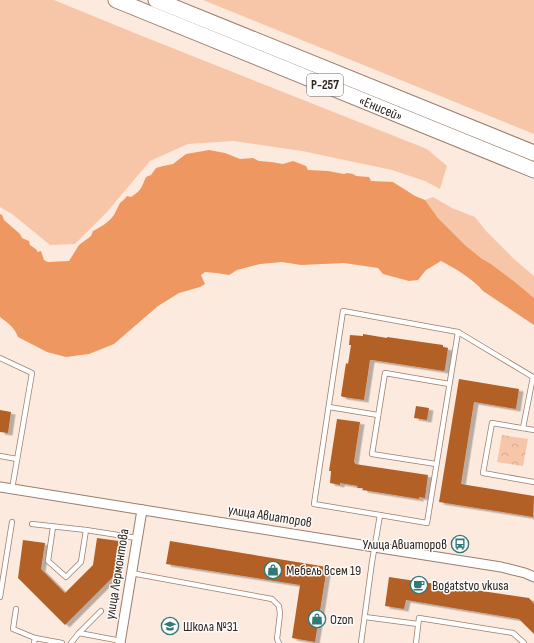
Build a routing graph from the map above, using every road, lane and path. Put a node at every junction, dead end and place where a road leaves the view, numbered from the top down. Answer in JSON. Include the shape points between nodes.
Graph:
{"nodes":[{"id":1,"x":116,"y":0,"type":"edge"},
{"id":2,"x":156,"y":0,"type":"edge"},
{"id":3,"x":534,"y":153,"type":"edge"},
{"id":4,"x":534,"y":170,"type":"edge"},
{"id":5,"x":458,"y":332,"type":"junction"},
{"id":6,"x":0,"y":358,"type":"edge"},
{"id":7,"x":449,"y":384,"type":"junction"},
{"id":8,"x":329,"y":407,"type":"junction"},
{"id":9,"x":378,"y":415,"type":"junction"},
{"id":10,"x":523,"y":428,"type":"junction"},
{"id":11,"x":534,"y":430,"type":"edge"},
{"id":12,"x":0,"y":456,"type":"edge"},
{"id":13,"x":17,"y":459,"type":"junction"},
{"id":14,"x":436,"y":464,"type":"junction"},
{"id":15,"x":534,"y":482,"type":"edge"},
{"id":16,"x":0,"y":487,"type":"edge"},
{"id":17,"x":12,"y":489,"type":"junction"},
{"id":18,"x":142,"y":510,"type":"junction"},
{"id":19,"x":380,"y":515,"type":"junction"},
{"id":20,"x":12,"y":522,"type":"dead end"},
{"id":21,"x":32,"y":524,"type":"dead end"},
{"id":22,"x":53,"y":527,"type":"junction"},
{"id":23,"x":86,"y":530,"type":"junction"},
{"id":24,"x":137,"y":538,"type":"junction"},
{"id":25,"x":374,"y":547,"type":"junction"},
{"id":26,"x":132,"y":574,"type":"junction"},
{"id":27,"x":534,"y":577,"type":"edge"},
{"id":28,"x":0,"y":597,"type":"edge"},
{"id":29,"x":16,"y":609,"type":"dead end"},
{"id":30,"x":101,"y":611,"type":"dead end"},
{"id":31,"x":365,"y":617,"type":"junction"},
{"id":32,"x":418,"y":624,"type":"junction"},
{"id":33,"x":79,"y":633,"type":"junction"},
{"id":34,"x":34,"y":641,"type":"edge"},
{"id":35,"x":121,"y":642,"type":"edge"},
{"id":36,"x":62,"y":643,"type":"edge"},
{"id":37,"x":71,"y":643,"type":"edge"},
{"id":38,"x":279,"y":643,"type":"edge"},
{"id":39,"x":361,"y":643,"type":"edge"},
{"id":40,"x":416,"y":643,"type":"edge"},
{"id":41,"x":524,"y":643,"type":"edge"}],
"edges":[{"from":1,"to":4,"type":"highway","name":"«Енисей»","number":"Р-257"},
{"from":2,"to":3,"type":"highway","name":"«Енисей»","number":"Р-257"},
{"from":5,"to":7,"type":"lane"},
{"from":5,"to":8,"type":"lane","via":[[343,311]]},
{"from":5,"to":10,"type":"lane","via":[[533,377]]},
{"from":6,"to":13,"type":"lane","via":[[32,373]]},
{"from":7,"to":9,"type":"lane","via":[[385,373]]},
{"from":7,"to":14,"type":"lane"},
{"from":8,"to":9,"type":"lane"},
{"from":8,"to":19,"type":"lane","via":[[314,504]]},
{"from":9,"to":14,"type":"lane","via":[[372,454]]},
{"from":10,"to":11,"type":"lane"},
{"from":10,"to":15,"type":"lane","via":[[492,423],[483,473]]},
{"from":12,"to":13,"type":"lane"},
{"from":13,"to":17,"type":"lane"},
{"from":14,"to":19,"type":"lane","via":[[427,523]]},
{"from":16,"to":17,"type":"street","name":"улица Авиаторов"},
{"from":17,"to":18,"type":"street","name":"улица Авиаторов"},
{"from":18,"to":24,"type":"street","name":"улица Лермонтова"},
{"from":18,"to":25,"type":"street","name":"улица Авиаторов"},
{"from":19,"to":25,"type":"lane"},
{"from":20,"to":28,"type":"lane"},
{"from":21,"to":22,"type":"lane"},
{"from":22,"to":23,"type":"lane"},
{"from":22,"to":23,"type":"lane","via":[[48,561],[66,577],[81,562]]},
{"from":23,"to":24,"type":"lane"},
{"from":24,"to":26,"type":"street","name":"улица Лермонтова"},
{"from":25,"to":27,"type":"street","name":"улица Авиаторов","via":[[501,567]]},
{"from":25,"to":31,"type":"lane"},
{"from":26,"to":35,"type":"street","name":"улица Лермонтова"},
{"from":26,"to":38,"type":"lane","via":[[272,599],[279,606],[276,639]]},
{"from":29,"to":34,"type":"lane","via":[[13,629]]},
{"from":30,"to":33,"type":"lane"},
{"from":31,"to":32,"type":"lane"},
{"from":31,"to":39,"type":"lane"},
{"from":32,"to":40,"type":"lane"},
{"from":32,"to":41,"type":"lane","via":[[419,618],[514,633]]},
{"from":33,"to":35,"type":"lane"},
{"from":33,"to":37,"type":"lane"},
{"from":34,"to":36,"type":"lane"}]}
